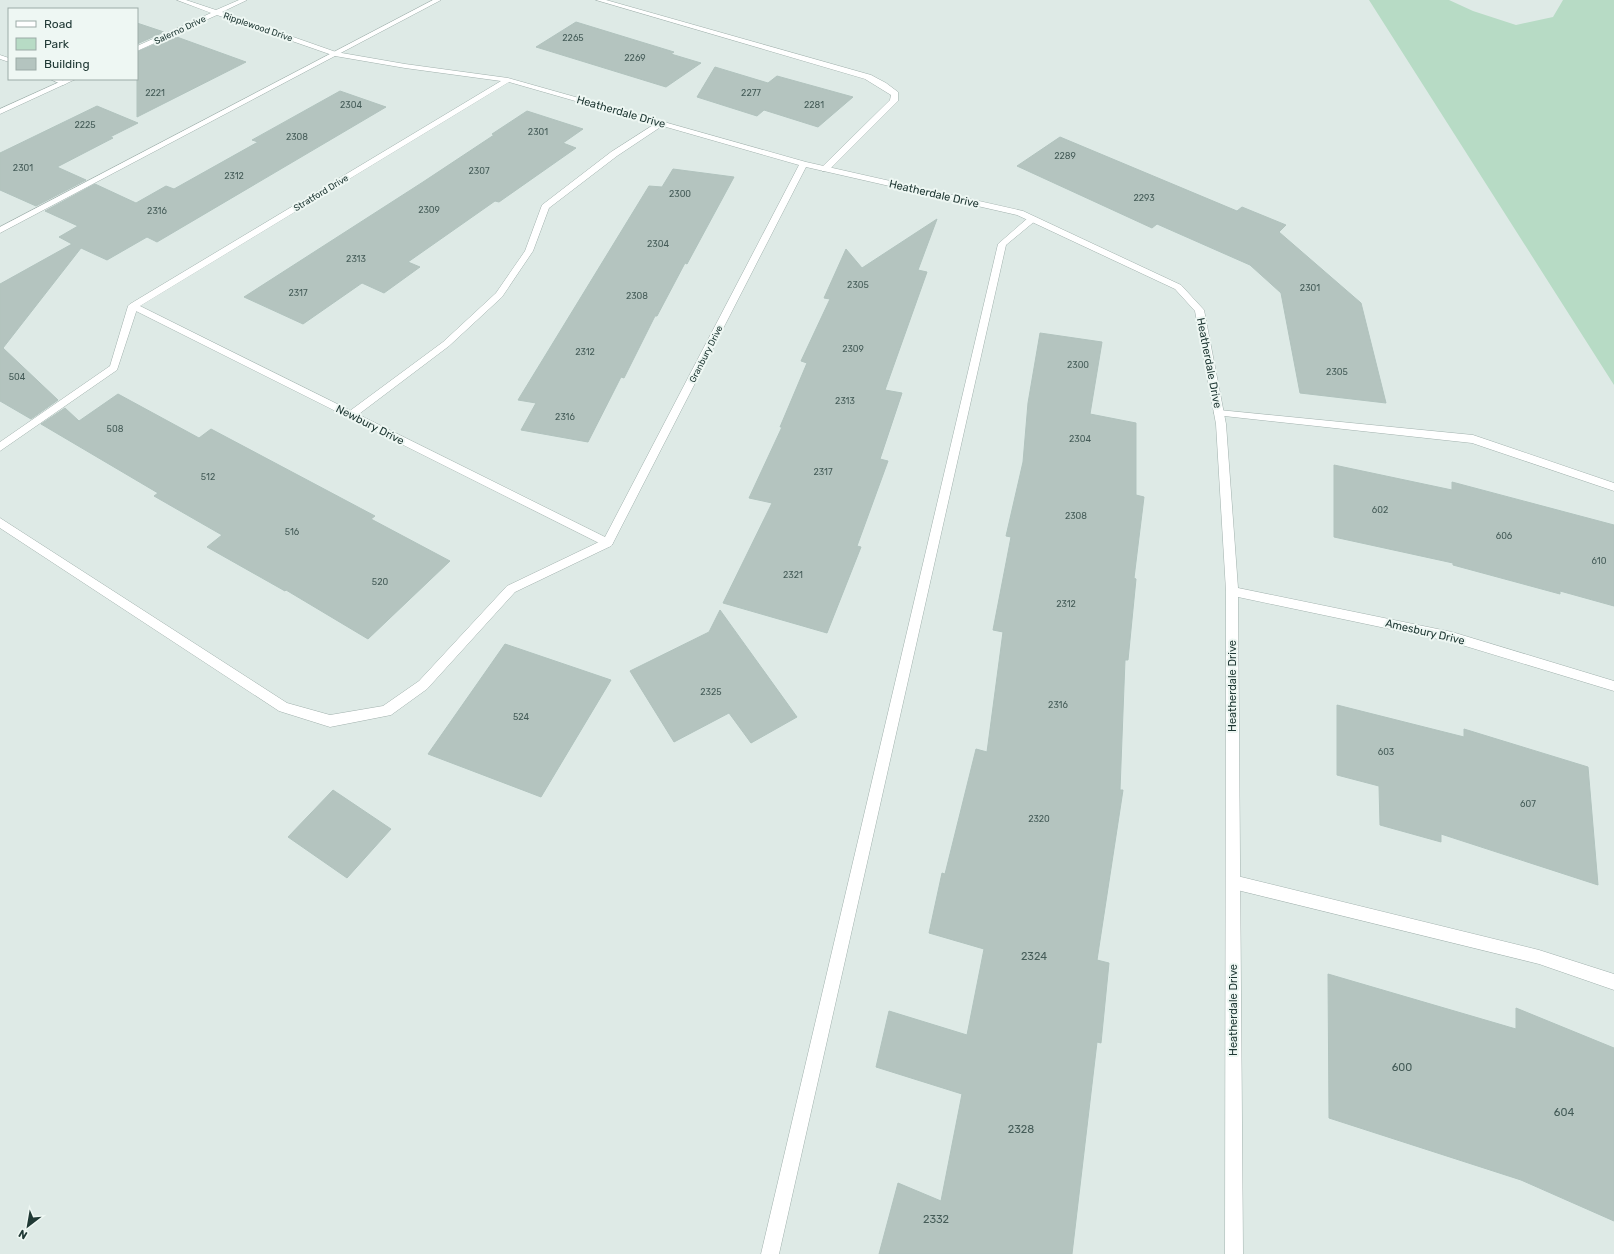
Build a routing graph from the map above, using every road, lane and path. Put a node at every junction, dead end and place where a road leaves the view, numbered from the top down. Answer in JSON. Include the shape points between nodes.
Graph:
{"nodes":[{"id":1,"x":180,"y":0,"type":"edge"},
{"id":2,"x":244,"y":0,"type":"edge"},
{"id":3,"x":438,"y":0,"type":"edge"},
{"id":4,"x":600,"y":0,"type":"edge"},
{"id":5,"x":217,"y":13,"type":"junction"},
{"id":6,"x":138,"y":49,"type":"edge"},
{"id":7,"x":335,"y":54,"type":"junction"},
{"id":8,"x":56,"y":80,"type":"edge"},
{"id":9,"x":70,"y":80,"type":"edge"},
{"id":10,"x":508,"y":80,"type":"junction"},
{"id":11,"x":63,"y":83,"type":"junction"},
{"id":12,"x":0,"y":112,"type":"edge"},
{"id":13,"x":661,"y":124,"type":"junction"},
{"id":14,"x":804,"y":164,"type":"junction"},
{"id":15,"x":825,"y":169,"type":"junction"},
{"id":16,"x":1032,"y":219,"type":"junction"},
{"id":17,"x":0,"y":230,"type":"edge"},
{"id":18,"x":134,"y":306,"type":"junction"},
{"id":19,"x":1219,"y":413,"type":"junction"},
{"id":20,"x":351,"y":415,"type":"junction"},
{"id":21,"x":0,"y":447,"type":"edge"},
{"id":22,"x":1614,"y":487,"type":"edge"},
{"id":23,"x":0,"y":522,"type":"edge"},
{"id":24,"x":607,"y":543,"type":"junction"},
{"id":25,"x":1232,"y":591,"type":"junction"},
{"id":26,"x":1614,"y":686,"type":"edge"},
{"id":27,"x":1233,"y":882,"type":"junction"},
{"id":28,"x":1614,"y":982,"type":"edge"},
{"id":29,"x":770,"y":1254,"type":"edge"},
{"id":30,"x":1234,"y":1254,"type":"edge"}],
"edges":[{"from":1,"to":5,"type":"street","name":"Ripplewood Drive"},
{"from":2,"to":5,"type":"street","name":"Salerno Drive"},
{"from":3,"to":7,"type":"street"},
{"from":4,"to":15,"type":"street","via":[[868,77],[895,94],[894,101]]},
{"from":5,"to":6,"type":"street","name":"Salerno Drive"},
{"from":5,"to":7,"type":"street","name":"Ripplewood Drive"},
{"from":7,"to":10,"type":"street","name":"Heatherdale Drive"},
{"from":7,"to":17,"type":"street"},
{"from":8,"to":11,"type":"street"},
{"from":9,"to":11,"type":"street"},
{"from":10,"to":13,"type":"street","name":"Heatherdale Drive"},
{"from":10,"to":18,"type":"street","name":"Stratford Drive"},
{"from":11,"to":12,"type":"street"},
{"from":13,"to":14,"type":"street","name":"Heatherdale Drive"},
{"from":13,"to":20,"type":"street","via":[[614,154],[545,207],[528,251],[499,295],[446,344]]},
{"from":14,"to":15,"type":"street","name":"Heatherdale Drive"},
{"from":14,"to":24,"type":"street","name":"Granbury Drive"},
{"from":15,"to":16,"type":"street","name":"Heatherdale Drive","via":[[1020,213]]},
{"from":16,"to":19,"type":"street","name":"Heatherdale Drive","via":[[1178,287],[1199,310]]},
{"from":16,"to":29,"type":"street","via":[[1002,244]]},
{"from":18,"to":20,"type":"street","name":"Newbury Drive"},
{"from":18,"to":21,"type":"street","via":[[114,368]]},
{"from":19,"to":22,"type":"street","via":[[1473,439]]},
{"from":19,"to":25,"type":"street","name":"Heatherdale Drive"},
{"from":20,"to":24,"type":"street","name":"Newbury Drive"},
{"from":23,"to":24,"type":"street","via":[[284,707],[330,721],[386,711],[423,685],[511,589]]},
{"from":25,"to":26,"type":"street","name":"Amesbury Drive","via":[[1452,637]]},
{"from":25,"to":27,"type":"street","name":"Heatherdale Drive"},
{"from":27,"to":28,"type":"street","via":[[1539,957]]},
{"from":27,"to":30,"type":"street","name":"Heatherdale Drive"}]}
